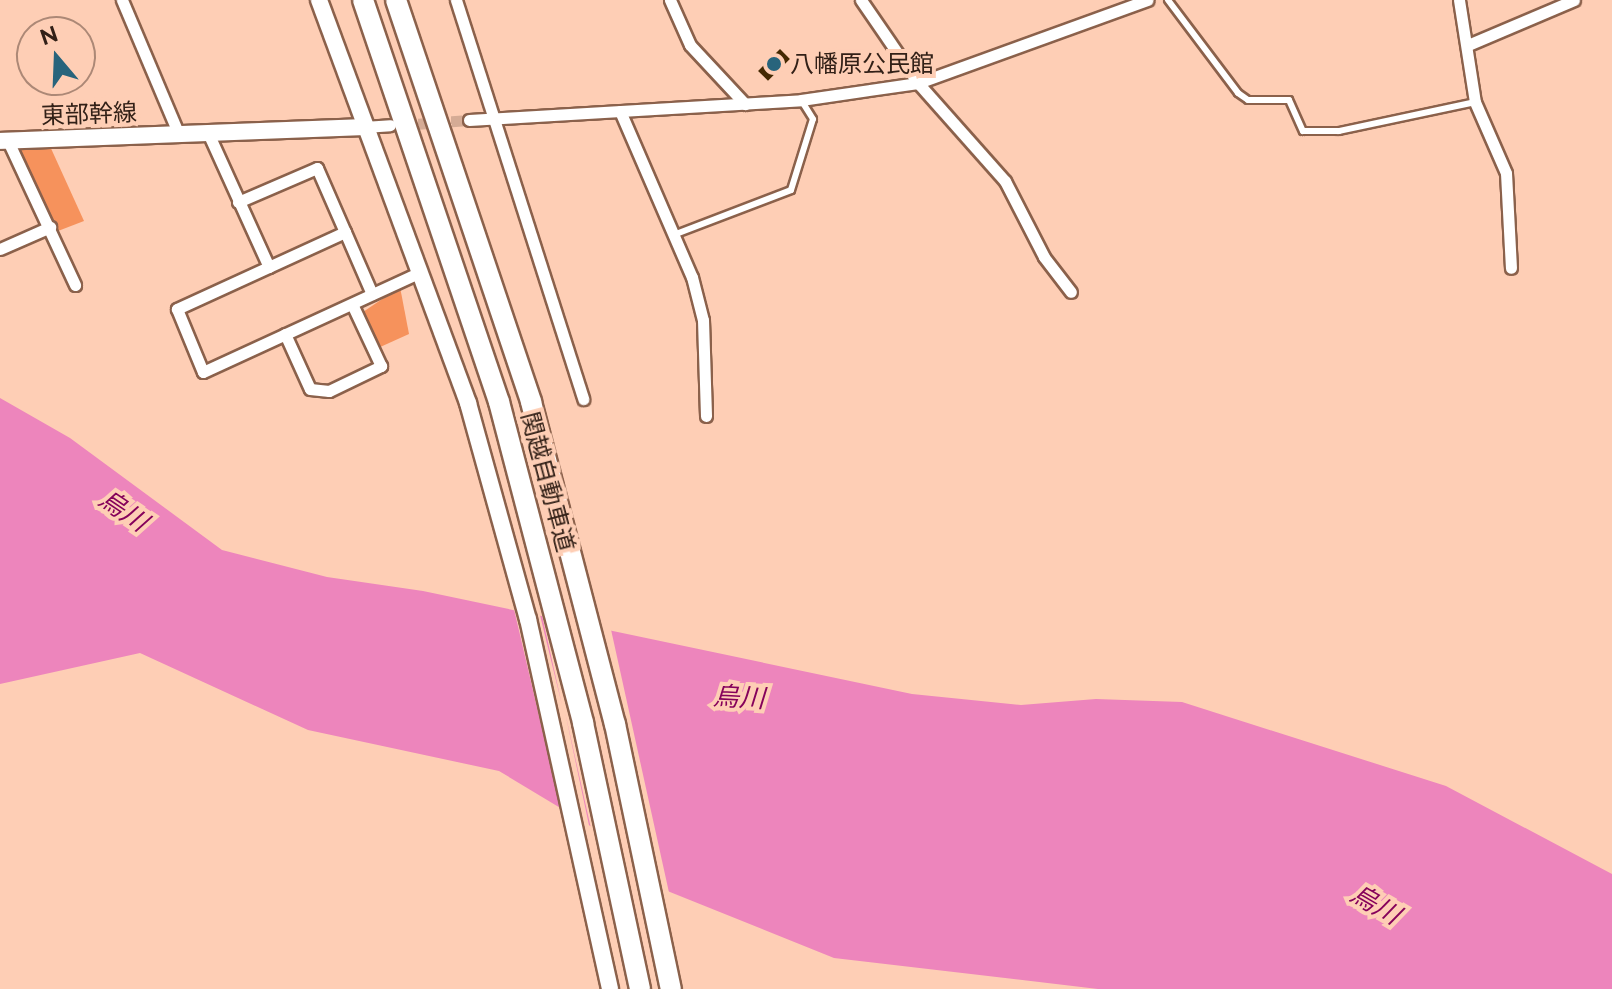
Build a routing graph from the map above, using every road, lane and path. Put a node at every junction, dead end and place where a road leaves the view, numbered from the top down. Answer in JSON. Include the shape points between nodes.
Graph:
{"nodes":[{"id":1,"x":122,"y":0,"type":"edge"},
{"id":2,"x":319,"y":0,"type":"edge"},
{"id":3,"x":363,"y":0,"type":"edge"},
{"id":4,"x":396,"y":0,"type":"edge"},
{"id":5,"x":456,"y":0,"type":"edge"},
{"id":6,"x":670,"y":0,"type":"edge"},
{"id":7,"x":861,"y":0,"type":"edge"},
{"id":8,"x":1147,"y":0,"type":"edge"},
{"id":9,"x":1168,"y":0,"type":"edge"},
{"id":10,"x":1459,"y":0,"type":"edge"},
{"id":11,"x":1574,"y":0,"type":"edge"},
{"id":12,"x":1468,"y":45,"type":"junction"},
{"id":13,"x":918,"y":83,"type":"junction"},
{"id":14,"x":801,"y":100,"type":"junction"},
{"id":15,"x":1475,"y":102,"type":"junction"},
{"id":16,"x":745,"y":104,"type":"junction"},
{"id":17,"x":620,"y":111,"type":"junction"},
{"id":18,"x":469,"y":120,"type":"tunnel mouth"},
{"id":19,"x":497,"y":120,"type":"junction"},
{"id":20,"x":390,"y":125,"type":"tunnel mouth"},
{"id":21,"x":364,"y":127,"type":"junction"},
{"id":22,"x":179,"y":135,"type":"junction"},
{"id":23,"x":209,"y":135,"type":"junction"},
{"id":24,"x":4,"y":141,"type":"edge"},
{"id":25,"x":238,"y":202,"type":"junction"},
{"id":26,"x":50,"y":227,"type":"junction"},
{"id":27,"x":345,"y":232,"type":"junction"},
{"id":28,"x":676,"y":234,"type":"junction"},
{"id":29,"x":0,"y":249,"type":"edge"},
{"id":30,"x":269,"y":267,"type":"junction"},
{"id":31,"x":1511,"y":268,"type":"dead end"},
{"id":32,"x":416,"y":274,"type":"junction"},
{"id":33,"x":75,"y":285,"type":"dead end"},
{"id":34,"x":1071,"y":292,"type":"dead end"},
{"id":35,"x":372,"y":294,"type":"junction"},
{"id":36,"x":352,"y":304,"type":"junction"},
{"id":37,"x":285,"y":334,"type":"junction"},
{"id":38,"x":583,"y":399,"type":"dead end"},
{"id":39,"x":706,"y":416,"type":"dead end"},
{"id":40,"x":610,"y":989,"type":"edge"},
{"id":41,"x":640,"y":989,"type":"edge"},
{"id":42,"x":671,"y":989,"type":"edge"}],
"edges":[{"from":1,"to":22,"type":"street"},
{"from":2,"to":21,"type":"street"},
{"from":3,"to":41,"type":"highway","name":"関越自動車道","via":[[499,402],[583,723]]},
{"from":4,"to":42,"type":"highway","name":"関越自動車道","via":[[531,402],[615,724]]},
{"from":5,"to":19,"type":"street"},
{"from":6,"to":16,"type":"street","via":[[690,45]]},
{"from":7,"to":13,"type":"street"},
{"from":8,"to":13,"type":"street"},
{"from":9,"to":15,"type":"lane","via":[[1238,93],[1248,100],[1289,100],[1303,131],[1339,131]]},
{"from":10,"to":12,"type":"street"},
{"from":11,"to":12,"type":"street"},
{"from":12,"to":15,"type":"street"},
{"from":13,"to":14,"type":"street"},
{"from":13,"to":34,"type":"street","via":[[1005,181],[1044,257]]},
{"from":14,"to":16,"type":"street"},
{"from":14,"to":28,"type":"lane","via":[[813,119],[791,190]]},
{"from":15,"to":31,"type":"street","via":[[1506,173]]},
{"from":16,"to":17,"type":"street"},
{"from":17,"to":19,"type":"street"},
{"from":17,"to":28,"type":"street"},
{"from":18,"to":19,"type":"street"},
{"from":19,"to":38,"type":"street"},
{"from":20,"to":21,"type":"street"},
{"from":21,"to":23,"type":"street","name":"東部幹線"},
{"from":21,"to":32,"type":"street"},
{"from":22,"to":23,"type":"street","name":"東部幹線"},
{"from":22,"to":24,"type":"street","name":"東部幹線"},
{"from":23,"to":25,"type":"street"},
{"from":24,"to":26,"type":"street"},
{"from":25,"to":27,"type":"street","via":[[317,168]]},
{"from":25,"to":30,"type":"street"},
{"from":26,"to":29,"type":"street"},
{"from":26,"to":33,"type":"street"},
{"from":27,"to":30,"type":"street"},
{"from":27,"to":35,"type":"street"},
{"from":28,"to":39,"type":"street","via":[[703,320]]},
{"from":30,"to":37,"type":"street","via":[[177,309],[203,372]]},
{"from":32,"to":35,"type":"street"},
{"from":32,"to":40,"type":"street","via":[[468,403],[528,619]]},
{"from":35,"to":36,"type":"street"},
{"from":36,"to":37,"type":"street"},
{"from":36,"to":37,"type":"street","via":[[381,366],[329,391],[310,389]]}]}
